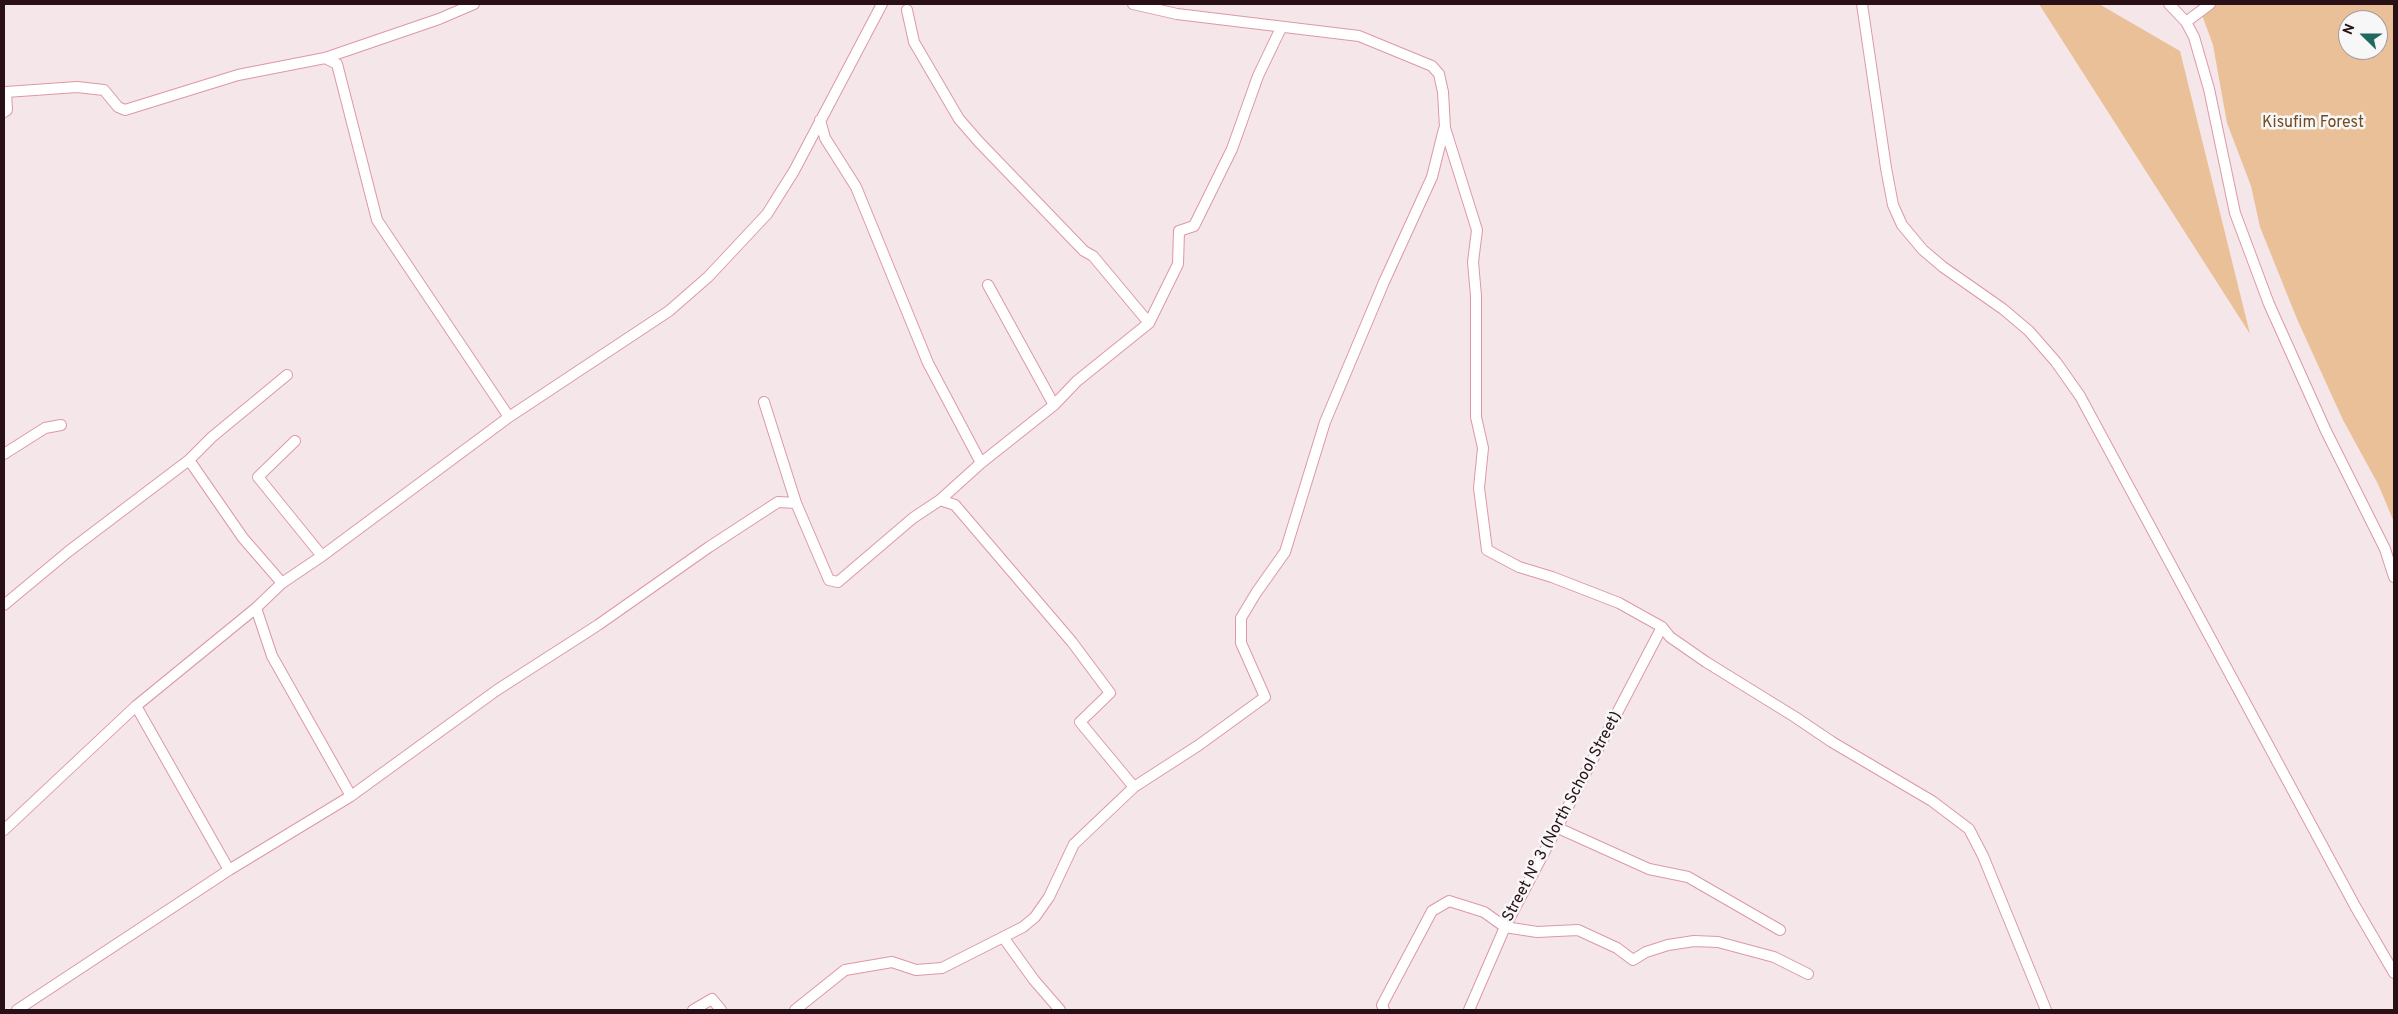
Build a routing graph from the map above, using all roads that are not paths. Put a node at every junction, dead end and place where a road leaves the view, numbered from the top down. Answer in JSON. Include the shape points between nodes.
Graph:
{"nodes":[{"id":1,"x":474,"y":4,"type":"edge"},
{"id":2,"x":882,"y":4,"type":"edge"},
{"id":3,"x":1133,"y":4,"type":"edge"},
{"id":4,"x":1862,"y":4,"type":"edge"},
{"id":5,"x":2169,"y":4,"type":"edge"},
{"id":6,"x":2210,"y":4,"type":"edge"},
{"id":7,"x":907,"y":10,"type":"dead end"},
{"id":8,"x":2186,"y":22,"type":"junction"},
{"id":9,"x":1281,"y":28,"type":"junction"},
{"id":10,"x":325,"y":58,"type":"junction"},
{"id":11,"x":4,"y":112,"type":"edge"},
{"id":12,"x":820,"y":120,"type":"junction"},
{"id":13,"x":1445,"y":128,"type":"junction"},
{"id":14,"x":988,"y":285,"type":"dead end"},
{"id":15,"x":1149,"y":323,"type":"junction"},
{"id":16,"x":287,"y":375,"type":"dead end"},
{"id":17,"x":764,"y":402,"type":"dead end"},
{"id":18,"x":1054,"y":405,"type":"junction"},
{"id":19,"x":509,"y":417,"type":"junction"},
{"id":20,"x":60,"y":425,"type":"dead end"},
{"id":21,"x":295,"y":441,"type":"dead end"},
{"id":22,"x":4,"y":454,"type":"edge"},
{"id":23,"x":189,"y":460,"type":"junction"},
{"id":24,"x":982,"y":463,"type":"junction"},
{"id":25,"x":940,"y":500,"type":"junction"},
{"id":26,"x":796,"y":503,"type":"junction"},
{"id":27,"x":322,"y":556,"type":"junction"},
{"id":28,"x":2394,"y":577,"type":"edge"},
{"id":29,"x":282,"y":583,"type":"junction"},
{"id":30,"x":4,"y":605,"type":"edge"},
{"id":31,"x":256,"y":608,"type":"junction"},
{"id":32,"x":1662,"y":627,"type":"junction"},
{"id":33,"x":136,"y":706,"type":"junction"},
{"id":34,"x":1134,"y":787,"type":"junction"},
{"id":35,"x":351,"y":796,"type":"junction"},
{"id":36,"x":1558,"y":828,"type":"junction"},
{"id":37,"x":4,"y":830,"type":"edge"},
{"id":38,"x":229,"y":870,"type":"junction"},
{"id":39,"x":1505,"y":927,"type":"junction"},
{"id":40,"x":1780,"y":930,"type":"dead end"},
{"id":41,"x":1003,"y":937,"type":"junction"},
{"id":42,"x":2394,"y":973,"type":"edge"},
{"id":43,"x":1808,"y":974,"type":"dead end"},
{"id":44,"x":17,"y":1010,"type":"edge"},
{"id":45,"x":694,"y":1010,"type":"edge"},
{"id":46,"x":721,"y":1010,"type":"edge"},
{"id":47,"x":795,"y":1010,"type":"edge"},
{"id":48,"x":1060,"y":1010,"type":"edge"},
{"id":49,"x":1384,"y":1010,"type":"edge"},
{"id":50,"x":1469,"y":1010,"type":"edge"},
{"id":51,"x":2046,"y":1010,"type":"edge"}],
"edges":[{"from":1,"to":10,"type":"street"},
{"from":2,"to":12,"type":"street"},
{"from":3,"to":9,"type":"street","via":[[1178,14]]},
{"from":4,"to":42,"type":"street","via":[[1886,168],[1893,205],[1902,225],[1943,267],[2029,331],[2080,396]]},
{"from":5,"to":8,"type":"street"},
{"from":6,"to":8,"type":"street"},
{"from":7,"to":15,"type":"street","via":[[914,42],[959,119],[1084,251],[1093,256]]},
{"from":8,"to":28,"type":"street","via":[[2194,37],[2209,89],[2236,213],[2269,304],[2326,431],[2385,549]]},
{"from":9,"to":13,"type":"street","via":[[1359,36],[1432,66],[1439,74],[1443,92]]},
{"from":9,"to":15,"type":"street","via":[[1258,76],[1232,149],[1194,226],[1179,231],[1178,264]]},
{"from":10,"to":11,"type":"street","via":[[238,75],[125,110],[118,107],[104,90],[77,87],[6,92],[7,110]]},
{"from":10,"to":19,"type":"street","via":[[337,64],[377,220]]},
{"from":12,"to":19,"type":"street","via":[[767,214],[708,277],[669,311]]},
{"from":12,"to":24,"type":"street","via":[[825,138],[856,187],[928,363]]},
{"from":13,"to":32,"type":"street","via":[[1477,230],[1473,262],[1476,416],[1482,448],[1478,488],[1487,550],[1519,567],[1552,576],[1619,603]]},
{"from":13,"to":34,"type":"street","via":[[1432,177],[1325,422],[1285,552],[1241,618],[1241,642],[1265,697]]},
{"from":14,"to":18,"type":"street"},
{"from":15,"to":18,"type":"street","via":[[1077,380]]},
{"from":16,"to":23,"type":"street"},
{"from":17,"to":26,"type":"street"},
{"from":18,"to":24,"type":"street"},
{"from":19,"to":27,"type":"street"},
{"from":20,"to":22,"type":"street","via":[[45,428]]},
{"from":21,"to":27,"type":"street","via":[[258,477]]},
{"from":23,"to":29,"type":"street","via":[[243,538]]},
{"from":23,"to":30,"type":"street"},
{"from":24,"to":25,"type":"street"},
{"from":25,"to":26,"type":"street","via":[[912,518],[838,582],[829,580]]},
{"from":25,"to":34,"type":"street","via":[[955,505],[1072,642],[1110,693],[1080,722]]},
{"from":26,"to":35,"type":"street","via":[[778,502],[709,547],[598,625],[497,690]]},
{"from":27,"to":29,"type":"street"},
{"from":29,"to":31,"type":"street"},
{"from":31,"to":33,"type":"street"},
{"from":31,"to":35,"type":"street","via":[[272,656]]},
{"from":32,"to":36,"type":"street","name":"Street N° 3 (North School Street)","via":[[1587,766]]},
{"from":32,"to":51,"type":"street","via":[[1670,637],[1706,662],[1832,742],[1932,800],[1969,829]]},
{"from":33,"to":37,"type":"street"},
{"from":33,"to":38,"type":"street"},
{"from":34,"to":41,"type":"street","via":[[1074,844],[1036,917]]},
{"from":35,"to":38,"type":"street"},
{"from":36,"to":39,"type":"street","name":"Street N° 3 (North School Street)"},
{"from":36,"to":40,"type":"street","via":[[1649,869],[1688,877]]},
{"from":38,"to":44,"type":"street"},
{"from":39,"to":43,"type":"street","via":[[1537,932],[1578,930],[1617,948],[1633,960],[1668,945],[1718,942],[1767,954]]},
{"from":39,"to":49,"type":"street","via":[[1484,912],[1449,901],[1432,910],[1382,1005]]},
{"from":39,"to":50,"type":"street","name":"Street N° 3 (North School Street)"},
{"from":41,"to":47,"type":"street","via":[[942,968],[916,970],[892,962],[845,970]]},
{"from":41,"to":48,"type":"street"},
{"from":45,"to":46,"type":"street","via":[[712,999]]}]}
